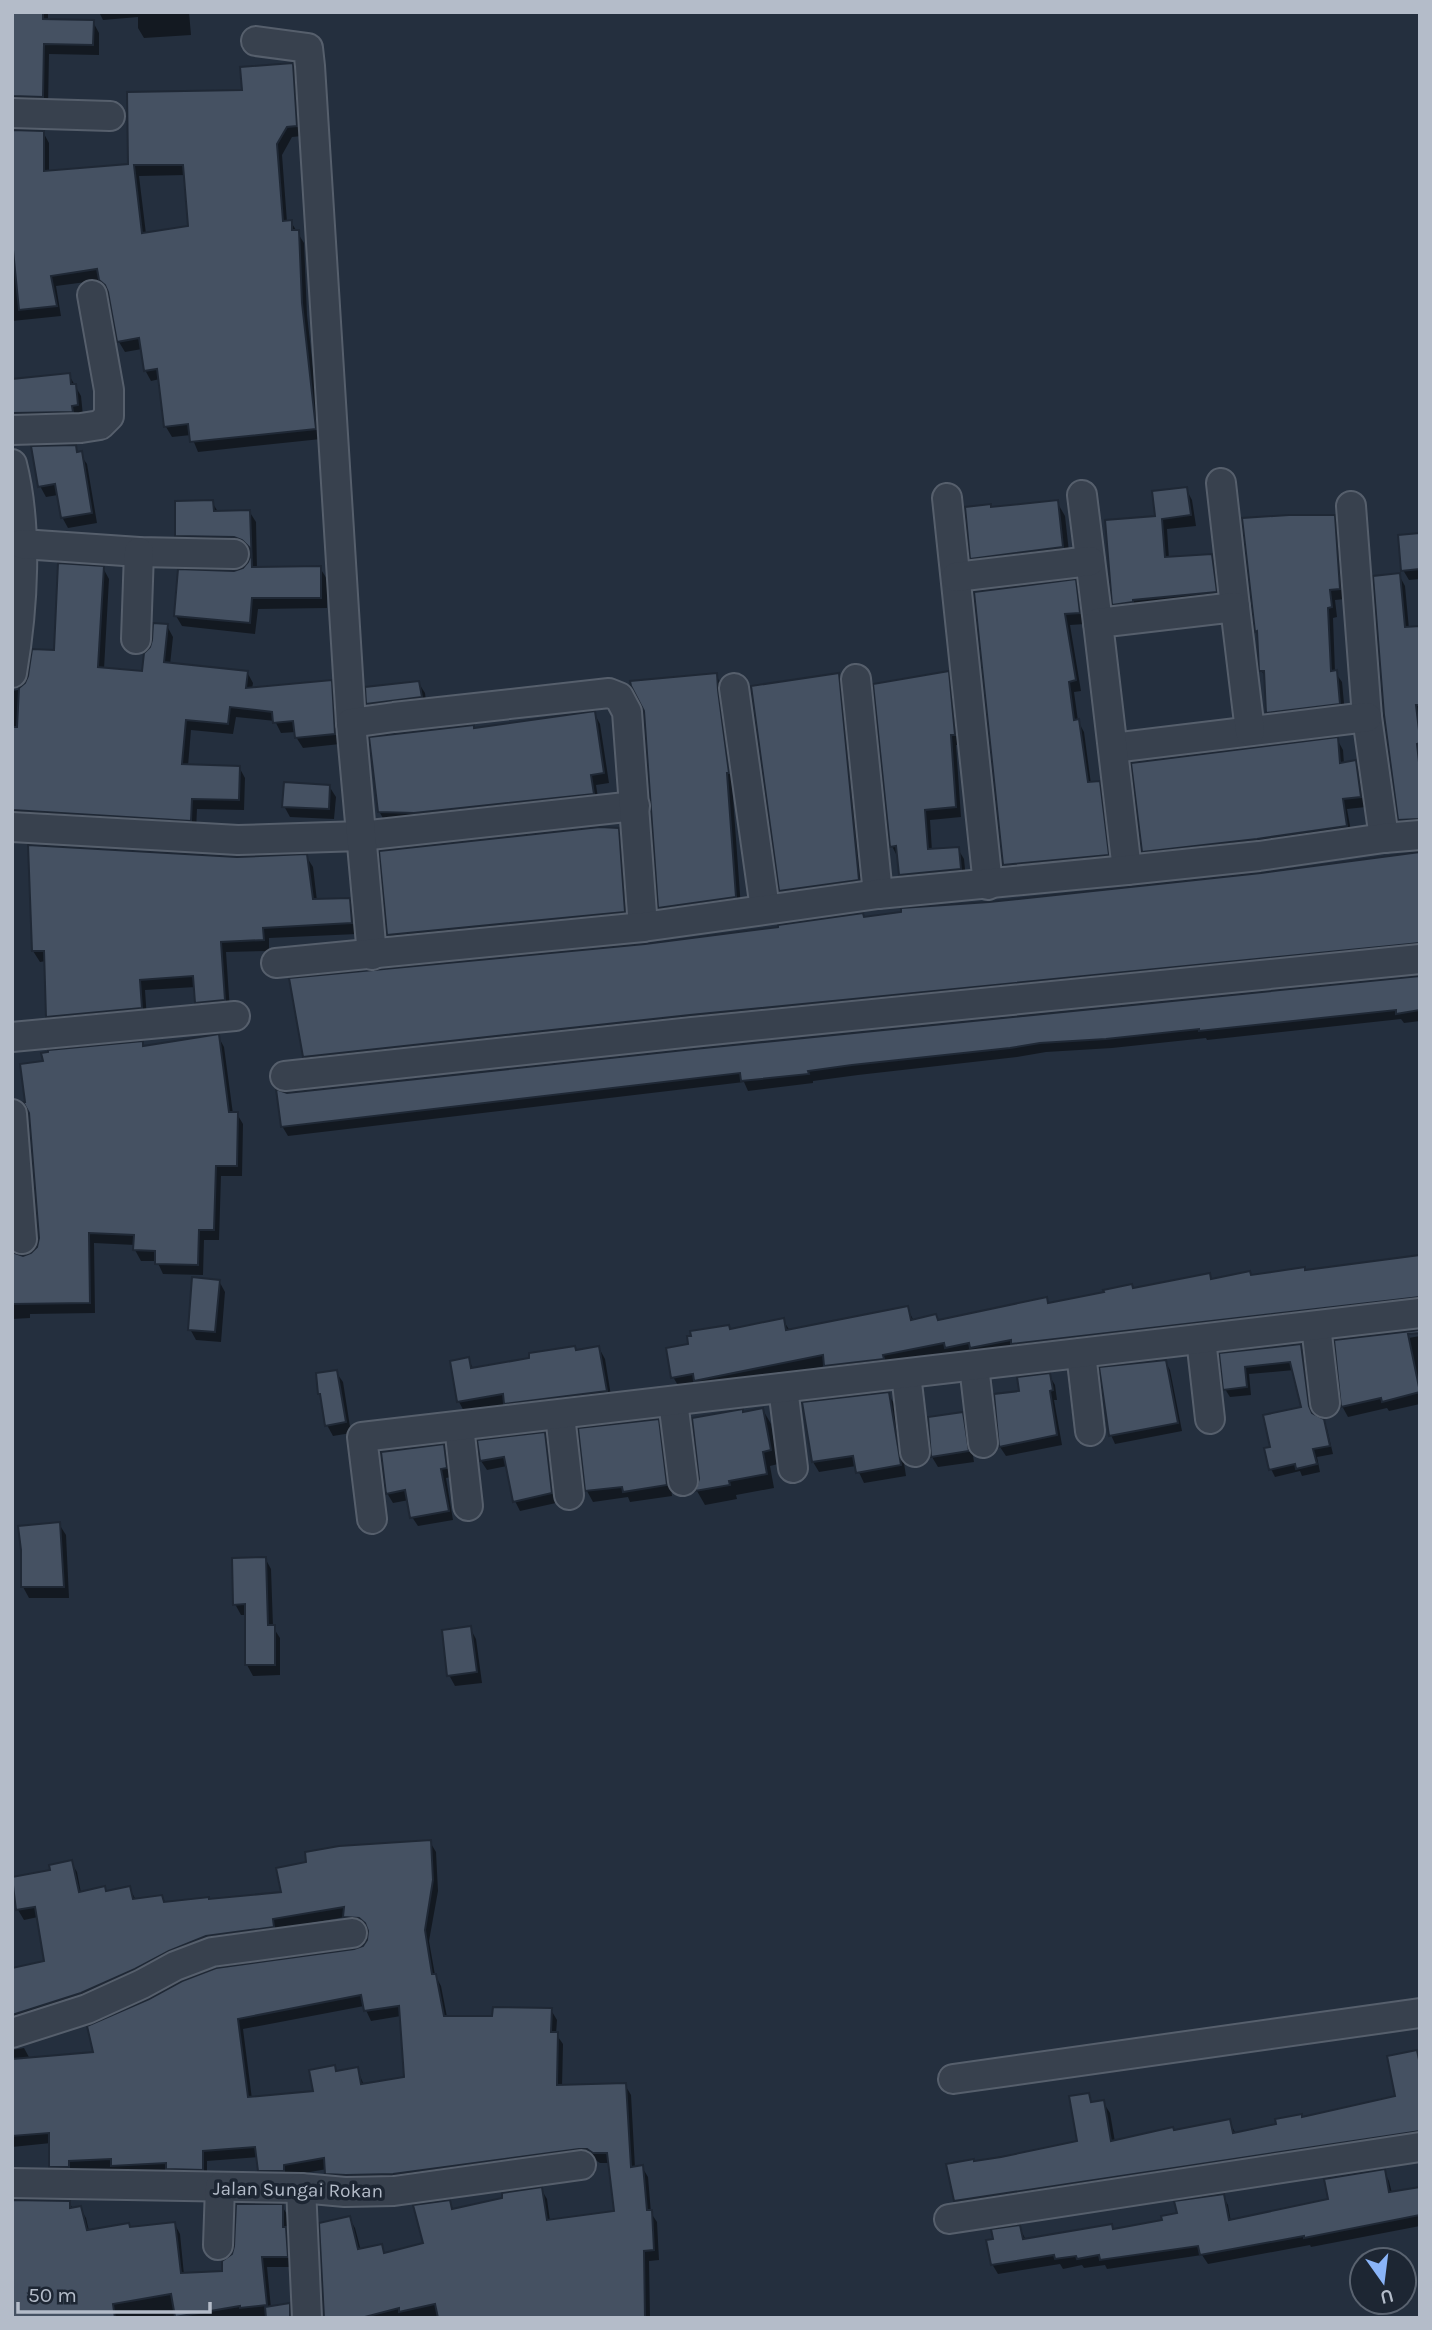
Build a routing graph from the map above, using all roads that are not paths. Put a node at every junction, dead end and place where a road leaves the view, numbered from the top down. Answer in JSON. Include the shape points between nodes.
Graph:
{"nodes":[{"id":1,"x":256,"y":41,"type":"dead end"},
{"id":2,"x":12,"y":113,"type":"edge"},
{"id":3,"x":110,"y":117,"type":"dead end"},
{"id":4,"x":92,"y":295,"type":"dead end"},
{"id":5,"x":12,"y":430,"type":"edge"},
{"id":6,"x":14,"y":480,"type":"edge"},
{"id":7,"x":1221,"y":483,"type":"dead end"},
{"id":8,"x":1082,"y":495,"type":"dead end"},
{"id":9,"x":947,"y":498,"type":"dead end"},
{"id":10,"x":1350,"y":506,"type":"dead end"},
{"id":11,"x":22,"y":544,"type":"junction"},
{"id":12,"x":139,"y":551,"type":"junction"},
{"id":13,"x":234,"y":554,"type":"dead end"},
{"id":14,"x":1090,"y":561,"type":"junction"},
{"id":15,"x":956,"y":578,"type":"junction"},
{"id":16,"x":1235,"y":607,"type":"junction"},
{"id":17,"x":1098,"y":623,"type":"junction"},
{"id":18,"x":136,"y":639,"type":"dead end"},
{"id":19,"x":12,"y":673,"type":"edge"},
{"id":20,"x":856,"y":679,"type":"dead end"},
{"id":21,"x":734,"y":688,"type":"dead end"},
{"id":22,"x":1367,"y":717,"type":"junction"},
{"id":23,"x":351,"y":723,"type":"junction"},
{"id":24,"x":1250,"y":731,"type":"junction"},
{"id":25,"x":1113,"y":748,"type":"junction"},
{"id":26,"x":635,"y":806,"type":"junction"},
{"id":27,"x":12,"y":827,"type":"edge"},
{"id":28,"x":1420,"y":835,"type":"edge"},
{"id":29,"x":361,"y":836,"type":"junction"},
{"id":30,"x":1384,"y":838,"type":"junction"},
{"id":31,"x":1127,"y":870,"type":"junction"},
{"id":32,"x":988,"y":885,"type":"junction"},
{"id":33,"x":878,"y":894,"type":"junction"},
{"id":34,"x":765,"y":909,"type":"junction"},
{"id":35,"x":643,"y":927,"type":"junction"},
{"id":36,"x":372,"y":955,"type":"junction"},
{"id":37,"x":1420,"y":959,"type":"edge"},
{"id":38,"x":276,"y":963,"type":"dead end"},
{"id":39,"x":235,"y":1016,"type":"dead end"},
{"id":40,"x":12,"y":1037,"type":"edge"},
{"id":41,"x":285,"y":1076,"type":"dead end"},
{"id":42,"x":12,"y":1114,"type":"edge"},
{"id":43,"x":22,"y":1239,"type":"dead end"},
{"id":44,"x":1420,"y":1313,"type":"edge"},
{"id":45,"x":1316,"y":1326,"type":"junction"},
{"id":46,"x":1201,"y":1339,"type":"junction"},
{"id":47,"x":1081,"y":1353,"type":"junction"},
{"id":48,"x":974,"y":1366,"type":"junction"},
{"id":49,"x":906,"y":1374,"type":"junction"},
{"id":50,"x":783,"y":1388,"type":"junction"},
{"id":51,"x":673,"y":1401,"type":"junction"},
{"id":52,"x":1325,"y":1403,"type":"dead end"},
{"id":53,"x":560,"y":1415,"type":"junction"},
{"id":54,"x":1210,"y":1419,"type":"dead end"},
{"id":55,"x":459,"y":1426,"type":"junction"},
{"id":56,"x":1090,"y":1430,"type":"dead end"},
{"id":57,"x":983,"y":1443,"type":"dead end"},
{"id":58,"x":915,"y":1452,"type":"dead end"},
{"id":59,"x":793,"y":1468,"type":"dead end"},
{"id":60,"x":683,"y":1481,"type":"dead end"},
{"id":61,"x":569,"y":1495,"type":"dead end"},
{"id":62,"x":468,"y":1506,"type":"dead end"},
{"id":63,"x":372,"y":1519,"type":"dead end"},
{"id":64,"x":352,"y":1933,"type":"dead end"},
{"id":65,"x":1420,"y":2012,"type":"edge"},
{"id":66,"x":12,"y":2033,"type":"edge"},
{"id":67,"x":953,"y":2079,"type":"dead end"},
{"id":68,"x":1420,"y":2147,"type":"edge"},
{"id":69,"x":581,"y":2165,"type":"dead end"},
{"id":70,"x":12,"y":2183,"type":"edge"},
{"id":71,"x":220,"y":2187,"type":"junction"},
{"id":72,"x":301,"y":2188,"type":"junction"},
{"id":73,"x":949,"y":2219,"type":"dead end"},
{"id":74,"x":218,"y":2245,"type":"dead end"},
{"id":75,"x":307,"y":2318,"type":"edge"}],
"edges":[{"from":1,"to":23,"type":"street","via":[[308,48]]},
{"from":2,"to":3,"type":"street"},
{"from":4,"to":5,"type":"street","via":[[110,390],[109,416],[100,425],[81,428]]},
{"from":6,"to":11,"type":"street"},
{"from":7,"to":16,"type":"street"},
{"from":8,"to":14,"type":"street"},
{"from":9,"to":15,"type":"street"},
{"from":10,"to":22,"type":"street"},
{"from":11,"to":12,"type":"street"},
{"from":11,"to":19,"type":"street"},
{"from":12,"to":13,"type":"street"},
{"from":12,"to":18,"type":"street"},
{"from":14,"to":15,"type":"street"},
{"from":14,"to":17,"type":"street"},
{"from":15,"to":32,"type":"street"},
{"from":16,"to":17,"type":"street"},
{"from":16,"to":24,"type":"street"},
{"from":17,"to":25,"type":"street"},
{"from":20,"to":33,"type":"street"},
{"from":21,"to":34,"type":"street"},
{"from":22,"to":24,"type":"street"},
{"from":22,"to":30,"type":"street"},
{"from":23,"to":26,"type":"street","via":[[609,693],[619,696],[627,712]]},
{"from":23,"to":29,"type":"street"},
{"from":24,"to":25,"type":"street"},
{"from":25,"to":31,"type":"street"},
{"from":26,"to":29,"type":"street"},
{"from":26,"to":35,"type":"street"},
{"from":27,"to":29,"type":"street","via":[[238,840]]},
{"from":28,"to":30,"type":"street"},
{"from":29,"to":36,"type":"street"},
{"from":30,"to":31,"type":"street"},
{"from":31,"to":32,"type":"street"},
{"from":32,"to":33,"type":"street"},
{"from":33,"to":34,"type":"street"},
{"from":34,"to":35,"type":"street"},
{"from":35,"to":36,"type":"street"},
{"from":36,"to":38,"type":"street"},
{"from":37,"to":41,"type":"street"},
{"from":39,"to":40,"type":"street"},
{"from":42,"to":43,"type":"street"},
{"from":44,"to":45,"type":"street"},
{"from":45,"to":46,"type":"street"},
{"from":45,"to":52,"type":"street"},
{"from":46,"to":47,"type":"street"},
{"from":46,"to":54,"type":"street"},
{"from":47,"to":48,"type":"street"},
{"from":47,"to":56,"type":"street"},
{"from":48,"to":49,"type":"street"},
{"from":48,"to":57,"type":"street"},
{"from":49,"to":50,"type":"street"},
{"from":49,"to":58,"type":"street"},
{"from":50,"to":51,"type":"street"},
{"from":50,"to":59,"type":"street"},
{"from":51,"to":53,"type":"street"},
{"from":51,"to":60,"type":"street"},
{"from":53,"to":55,"type":"street"},
{"from":53,"to":61,"type":"street"},
{"from":55,"to":62,"type":"street"},
{"from":55,"to":63,"type":"street","via":[[362,1437]]},
{"from":64,"to":66,"type":"street","via":[[212,1952],[87,2009]]},
{"from":65,"to":67,"type":"street"},
{"from":68,"to":73,"type":"street"},
{"from":69,"to":72,"type":"street","name":"Jalan Sungai Rokan","via":[[394,2191]]},
{"from":70,"to":71,"type":"street","name":"Jalan Sungai Rokan"},
{"from":71,"to":72,"type":"street","name":"Jalan Sungai Rokan"},
{"from":71,"to":74,"type":"street"},
{"from":72,"to":75,"type":"street"}]}
